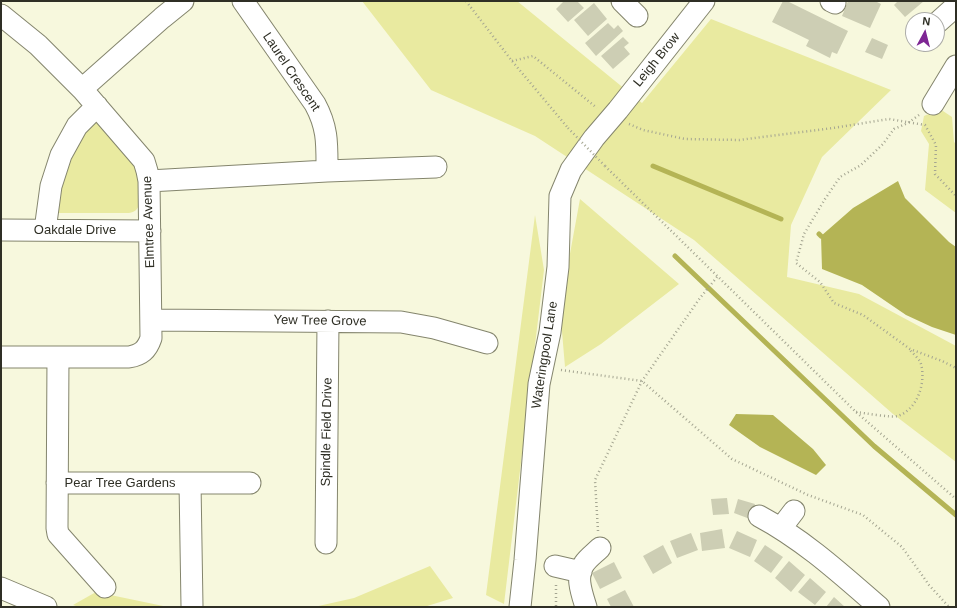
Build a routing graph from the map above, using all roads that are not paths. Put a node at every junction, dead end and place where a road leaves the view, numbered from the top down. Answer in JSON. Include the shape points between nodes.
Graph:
{"nodes":[{"id":1,"x":183,"y":1,"type":"edge"},
{"id":2,"x":243,"y":1,"type":"edge"},
{"id":3,"x":622,"y":1,"type":"edge"},
{"id":4,"x":704,"y":1,"type":"edge"},
{"id":5,"x":956,"y":6,"type":"edge"},
{"id":6,"x":1,"y":15,"type":"edge"},
{"id":7,"x":637,"y":16,"type":"dead end"},
{"id":8,"x":945,"y":16,"type":"edge"},
{"id":9,"x":956,"y":66,"type":"edge"},
{"id":10,"x":82,"y":89,"type":"junction"},
{"id":11,"x":933,"y":104,"type":"road end"},
{"id":12,"x":97,"y":106,"type":"junction"},
{"id":13,"x":614,"y":114,"type":"joint"},
{"id":14,"x":436,"y":167,"type":"dead end"},
{"id":15,"x":327,"y":171,"type":"junction"},
{"id":16,"x":149,"y":181,"type":"junction"},
{"id":17,"x":1,"y":230,"type":"edge"},
{"id":18,"x":45,"y":230,"type":"junction"},
{"id":19,"x":150,"y":230,"type":"junction"},
{"id":20,"x":151,"y":320,"type":"junction"},
{"id":21,"x":328,"y":321,"type":"junction"},
{"id":22,"x":486,"y":343,"type":"dead end"},
{"id":23,"x":1,"y":357,"type":"edge"},
{"id":24,"x":58,"y":357,"type":"junction"},
{"id":25,"x":57,"y":483,"type":"junction"},
{"id":26,"x":190,"y":483,"type":"junction"},
{"id":27,"x":250,"y":483,"type":"dead end"},
{"id":28,"x":794,"y":511,"type":"dead end"},
{"id":29,"x":759,"y":516,"type":"dead end"},
{"id":30,"x":781,"y":528,"type":"junction"},
{"id":31,"x":326,"y":543,"type":"dead end"},
{"id":32,"x":599,"y":543,"type":"road end"},
{"id":33,"x":555,"y":566,"type":"dead end"},
{"id":34,"x":581,"y":572,"type":"junction"},
{"id":35,"x":105,"y":587,"type":"dead end"},
{"id":36,"x":1,"y":588,"type":"edge"},
{"id":37,"x":192,"y":606,"type":"dead end"},
{"id":38,"x":46,"y":607,"type":"edge"},
{"id":39,"x":520,"y":607,"type":"edge"},
{"id":40,"x":586,"y":607,"type":"edge"},
{"id":41,"x":880,"y":607,"type":"edge"}],
"edges":[{"from":1,"to":10,"type":"street"},
{"from":2,"to":15,"type":"street","name":"Laurel Crescent","via":[[320,115],[326,137]]},
{"from":3,"to":7,"type":"street"},
{"from":4,"to":13,"type":"street","name":"Leigh Brow"},
{"from":5,"to":8,"type":"street"},
{"from":6,"to":10,"type":"street","name":"Elmtree Avenue","via":[[38,44]]},
{"from":9,"to":11,"type":"street"},
{"from":10,"to":12,"type":"street","name":"Elmtree Avenue"},
{"from":12,"to":16,"type":"street","name":"Elmtree Avenue","via":[[144,161]]},
{"from":12,"to":18,"type":"street","via":[[77,126],[61,155],[51,186]]},
{"from":13,"to":39,"type":"street","name":"Wateringpool Lane","via":[[571,170],[560,196],[558,267],[550,332],[539,384]]},
{"from":14,"to":15,"type":"street"},
{"from":15,"to":16,"type":"street"},
{"from":16,"to":19,"type":"street","name":"Elmtree Avenue"},
{"from":17,"to":18,"type":"street","name":"Oakdale Drive"},
{"from":18,"to":19,"type":"street","name":"Oakdale Drive"},
{"from":19,"to":20,"type":"street","name":"Elmtree Avenue"},
{"from":20,"to":21,"type":"street","name":"Yew Tree Grove"},
{"from":20,"to":24,"type":"street","name":"Elmtree Avenue","via":[[149,345],[140,354],[129,357]]},
{"from":21,"to":22,"type":"street","name":"Yew Tree Grove","via":[[416,324]]},
{"from":21,"to":31,"type":"street","name":"Spindle Field Drive"},
{"from":23,"to":24,"type":"street","name":"Elmtree Avenue"},
{"from":24,"to":25,"type":"street","name":"Pear Tree Gardens"},
{"from":25,"to":26,"type":"street","name":"Pear Tree Gardens"},
{"from":25,"to":35,"type":"street","via":[[58,534]]},
{"from":26,"to":27,"type":"street","name":"Pear Tree Gardens"},
{"from":26,"to":37,"type":"street"},
{"from":28,"to":30,"type":"street"},
{"from":29,"to":30,"type":"street"},
{"from":30,"to":41,"type":"street","via":[[820,556]]},
{"from":32,"to":34,"type":"street","via":[[583,564]]},
{"from":33,"to":34,"type":"street"},
{"from":34,"to":40,"type":"street","via":[[581,592]]},
{"from":36,"to":38,"type":"street"}]}
